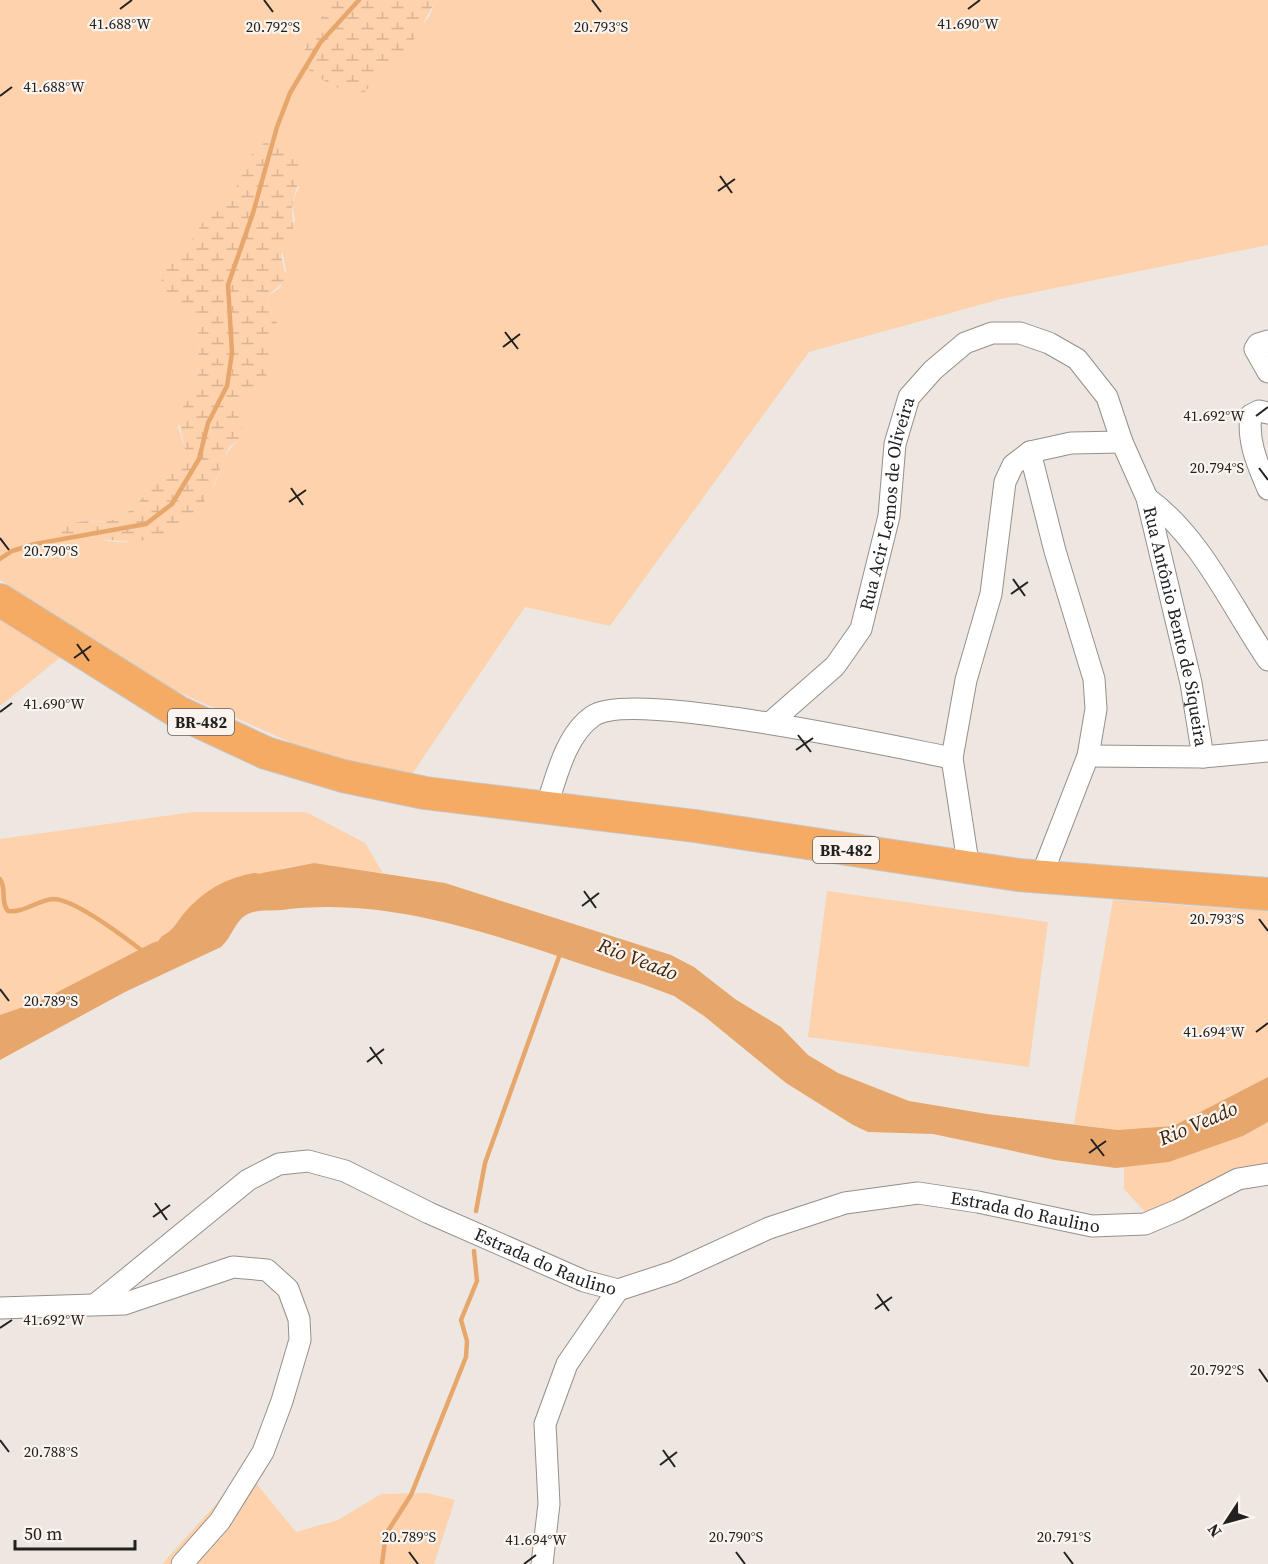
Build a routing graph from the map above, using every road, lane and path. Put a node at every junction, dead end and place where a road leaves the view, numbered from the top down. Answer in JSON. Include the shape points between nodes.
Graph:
{"nodes":[{"id":1,"x":1268,"y":341,"type":"edge"},
{"id":2,"x":1268,"y":372,"type":"edge"},
{"id":3,"x":1268,"y":413,"type":"edge"},
{"id":4,"x":1122,"y":442,"type":"junction"},
{"id":5,"x":1030,"y":452,"type":"junction"},
{"id":6,"x":1268,"y":489,"type":"edge"},
{"id":7,"x":1147,"y":498,"type":"junction"},
{"id":8,"x":0,"y":600,"type":"edge"},
{"id":9,"x":1268,"y":660,"type":"edge"},
{"id":10,"x":770,"y":723,"type":"junction"},
{"id":11,"x":1268,"y":751,"type":"edge"},
{"id":12,"x":1088,"y":756,"type":"junction"},
{"id":13,"x":1203,"y":757,"type":"junction"},
{"id":14,"x":952,"y":758,"type":"junction"},
{"id":15,"x":546,"y":808,"type":"junction"},
{"id":16,"x":969,"y":869,"type":"junction"},
{"id":17,"x":1041,"y":877,"type":"junction"},
{"id":18,"x":1268,"y":894,"type":"edge"},
{"id":19,"x":1268,"y":1174,"type":"edge"},
{"id":20,"x":618,"y":1290,"type":"junction"},
{"id":21,"x":96,"y":1305,"type":"junction"},
{"id":22,"x":0,"y":1308,"type":"edge"},
{"id":23,"x":182,"y":1564,"type":"edge"},
{"id":24,"x":542,"y":1564,"type":"edge"}],
"edges":[{"from":1,"to":2,"type":"street","via":[[1255,349]]},
{"from":3,"to":6,"type":"street","via":[[1259,411],[1251,415],[1249,429],[1253,454]]},
{"from":4,"to":5,"type":"street","via":[[1071,443]]},
{"from":4,"to":7,"type":"street","name":"Rua Antônio Bento de Siqueira"},
{"from":4,"to":10,"type":"street","name":"Rua Acir Lemos de Oliveira","via":[[1107,397],[1077,358],[1020,333],[992,333],[965,343],[909,397],[895,444],[889,516],[861,629],[835,666]]},
{"from":5,"to":12,"type":"street","via":[[1094,679],[1096,709]]},
{"from":5,"to":14,"type":"street","via":[[1013,465],[1005,482],[991,594],[966,680]]},
{"from":7,"to":9,"type":"street","name":"Rua Antônio Bento de Siqueira","via":[[1166,512],[1185,535]]},
{"from":7,"to":13,"type":"street","name":"Rua Antônio Bento de Siqueira","via":[[1191,683]]},
{"from":8,"to":15,"type":"highway","number":"BR-482","via":[[178,712],[266,753],[343,776],[425,793]]},
{"from":10,"to":14,"type":"street"},
{"from":10,"to":15,"type":"street","via":[[647,708],[594,715],[566,752]]},
{"from":11,"to":13,"type":"street"},
{"from":12,"to":13,"type":"street"},
{"from":12,"to":17,"type":"street"},
{"from":14,"to":16,"type":"street"},
{"from":15,"to":16,"type":"highway","number":"BR-482","via":[[695,826]]},
{"from":16,"to":17,"type":"highway","number":"BR-482"},
{"from":17,"to":18,"type":"highway","number":"BR-482"},
{"from":19,"to":20,"type":"street","name":"Estrada do Raulino","via":[[1238,1179],[1144,1224],[1092,1226],[918,1193],[845,1203],[769,1228],[673,1272]]},
{"from":20,"to":21,"type":"street","name":"Estrada do Raulino","via":[[584,1281],[345,1172],[308,1161],[279,1164],[248,1180]]},
{"from":20,"to":24,"type":"street","via":[[567,1364],[545,1424],[549,1504]]},
{"from":21,"to":22,"type":"street"},
{"from":21,"to":23,"type":"street","via":[[124,1304],[233,1267],[267,1270],[288,1289],[299,1319],[300,1340],[263,1452],[220,1521]]}]}
